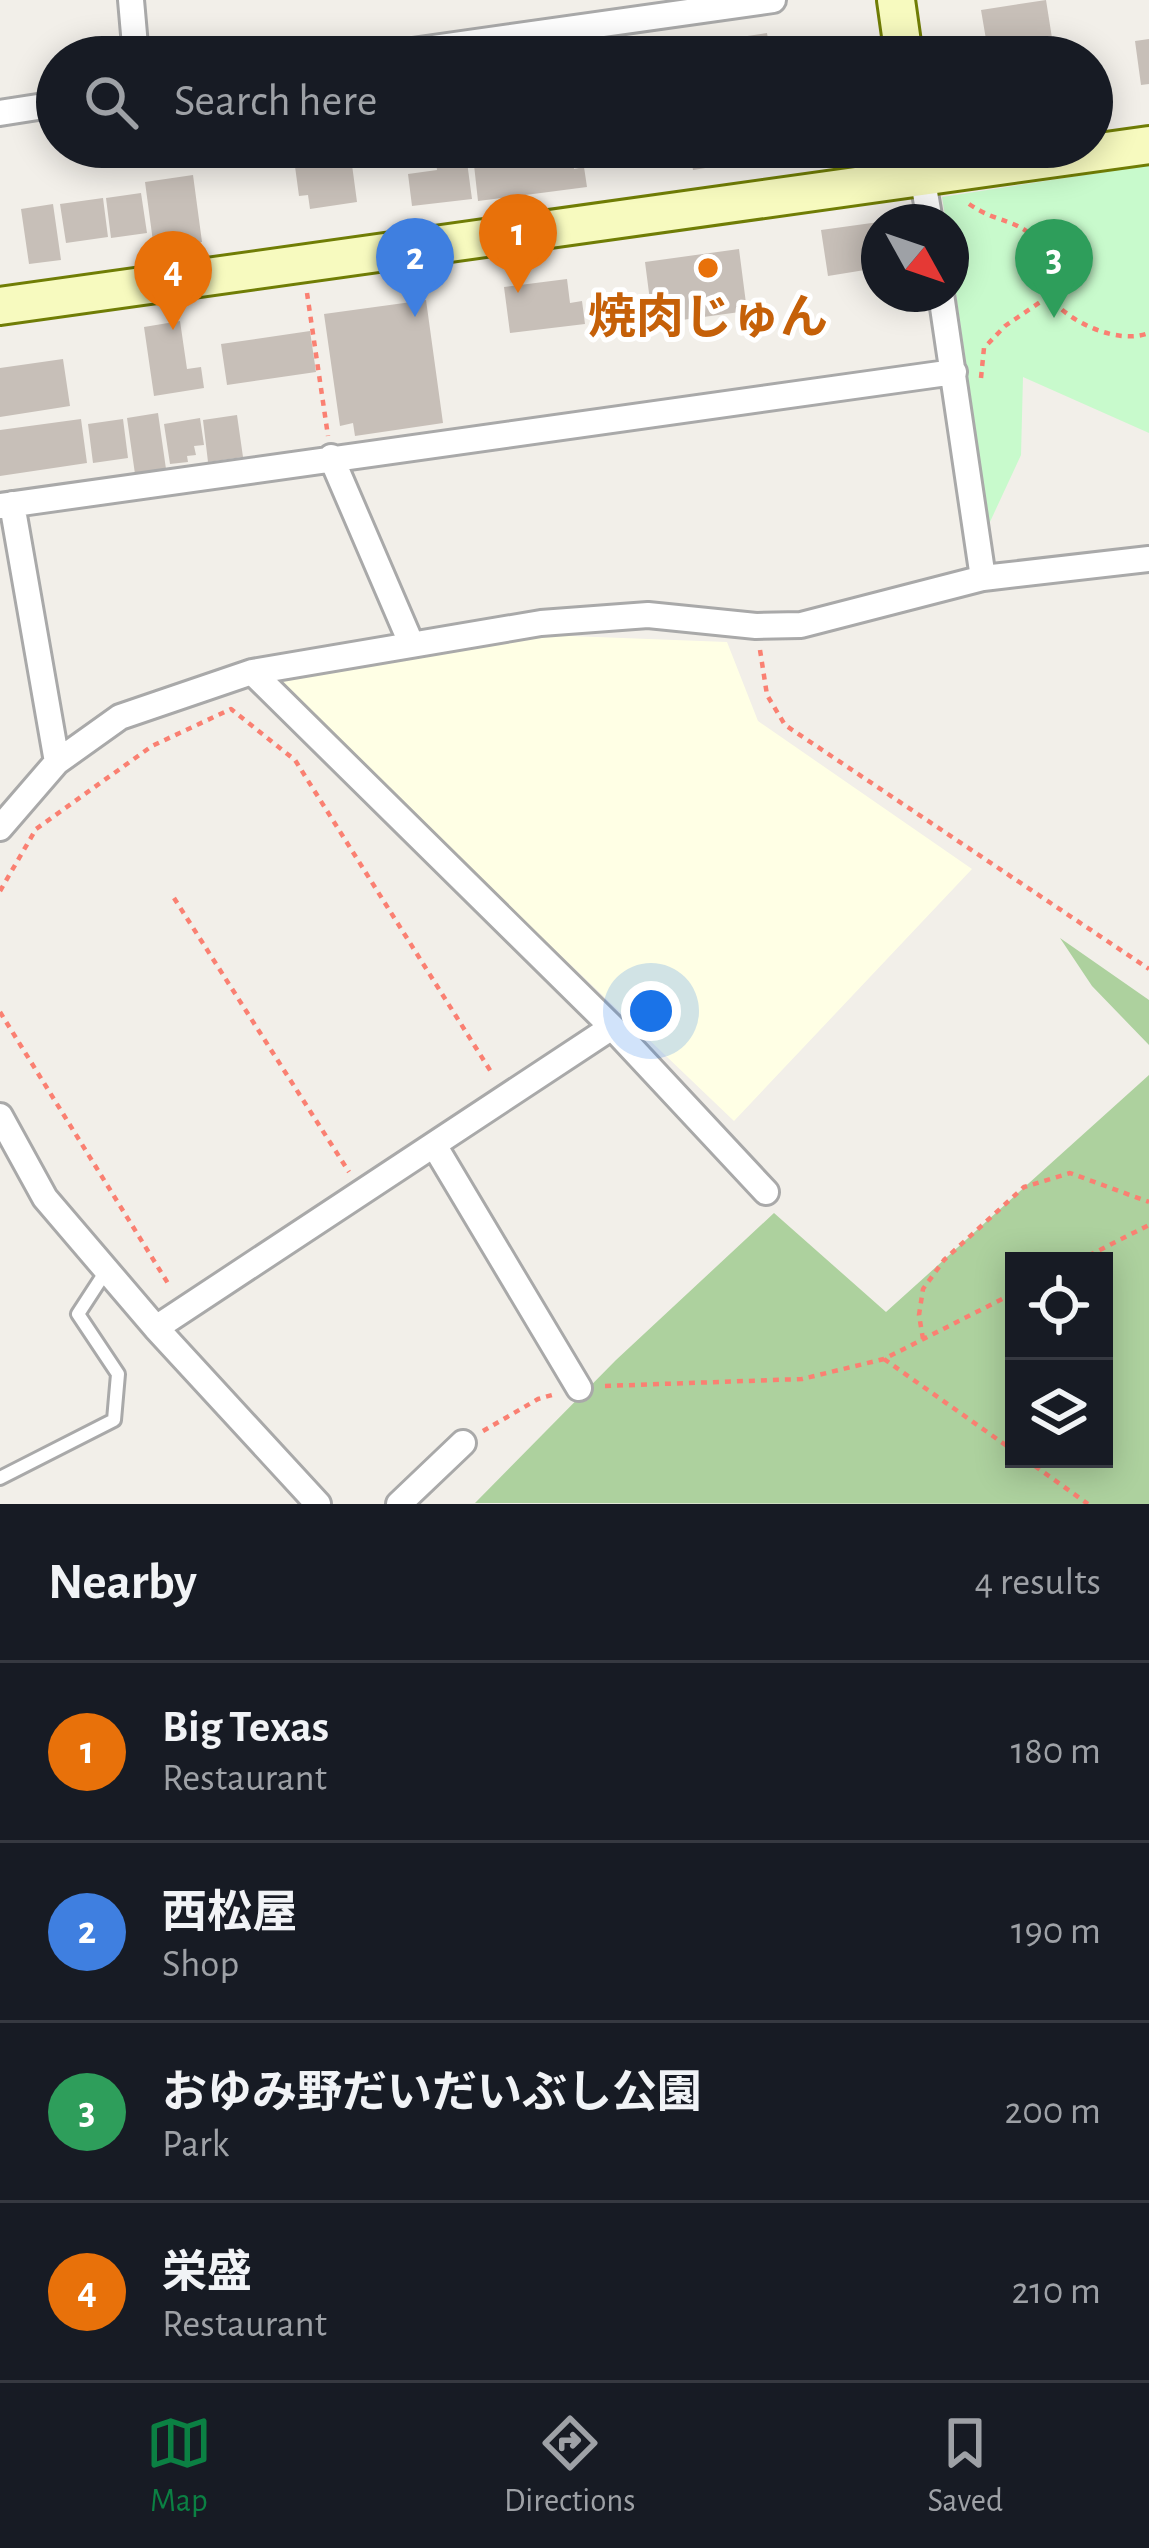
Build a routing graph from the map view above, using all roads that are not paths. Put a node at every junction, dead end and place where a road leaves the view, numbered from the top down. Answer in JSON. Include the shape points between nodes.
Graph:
{"nodes":[{"id":1,"x":130,"y":0,"type":"edge"},
{"id":2,"x":773,"y":0,"type":"edge"},
{"id":3,"x":896,"y":0,"type":"edge"},
{"id":4,"x":134,"y":36,"type":"edge"},
{"id":5,"x":518,"y":36,"type":"edge"},
{"id":6,"x":901,"y":36,"type":"edge"},
{"id":7,"x":36,"y":107,"type":"edge"},
{"id":8,"x":0,"y":113,"type":"edge"},
{"id":9,"x":1149,"y":145,"type":"edge"},
{"id":10,"x":1113,"y":148,"type":"edge"},
{"id":11,"x":906,"y":168,"type":"edge"},
{"id":12,"x":931,"y":168,"type":"edge"},
{"id":13,"x":930,"y":204,"type":"edge"},
{"id":14,"x":0,"y":306,"type":"edge"},
{"id":15,"x":944,"y":312,"type":"edge"},
{"id":16,"x":956,"y":384,"type":"junction"},
{"id":17,"x":331,"y":458,"type":"junction"},
{"id":18,"x":6,"y":505,"type":"edge"},
{"id":19,"x":1149,"y":559,"type":"edge"},
{"id":20,"x":983,"y":578,"type":"junction"},
{"id":21,"x":411,"y":643,"type":"junction"},
{"id":22,"x":252,"y":672,"type":"junction"},
{"id":23,"x":57,"y":762,"type":"junction"},
{"id":24,"x":0,"y":829,"type":"edge"},
{"id":25,"x":612,"y":1027,"type":"junction"},
{"id":26,"x":0,"y":1116,"type":"edge"},
{"id":27,"x":434,"y":1145,"type":"junction"},
{"id":28,"x":766,"y":1192,"type":"dead end"},
{"id":29,"x":106,"y":1271,"type":"junction"},
{"id":30,"x":156,"y":1328,"type":"junction"},
{"id":31,"x":579,"y":1388,"type":"road end"},
{"id":32,"x":463,"y":1443,"type":"road end"},
{"id":33,"x":0,"y":1478,"type":"edge"},
{"id":34,"x":318,"y":1504,"type":"edge"},
{"id":35,"x":399,"y":1504,"type":"edge"}],
"edges":[{"from":1,"to":4,"type":"street"},
{"from":2,"to":5,"type":"street"},
{"from":3,"to":6,"type":"street"},
{"from":7,"to":8,"type":"street"},
{"from":9,"to":10,"type":"street"},
{"from":11,"to":14,"type":"street"},
{"from":12,"to":13,"type":"street"},
{"from":15,"to":16,"type":"street"},
{"from":16,"to":17,"type":"street"},
{"from":16,"to":20,"type":"street"},
{"from":17,"to":18,"type":"street"},
{"from":17,"to":21,"type":"street"},
{"from":18,"to":23,"type":"street"},
{"from":19,"to":20,"type":"street"},
{"from":20,"to":21,"type":"street","via":[[801,625],[648,615]]},
{"from":21,"to":22,"type":"street"},
{"from":22,"to":23,"type":"street","via":[[120,717]]},
{"from":22,"to":25,"type":"street"},
{"from":23,"to":24,"type":"street"},
{"from":25,"to":27,"type":"street"},
{"from":25,"to":28,"type":"street"},
{"from":26,"to":29,"type":"street","via":[[45,1198]]},
{"from":27,"to":30,"type":"street"},
{"from":27,"to":31,"type":"street"},
{"from":29,"to":30,"type":"street"},
{"from":29,"to":33,"type":"lane","via":[[78,1314],[118,1374],[115,1420]]},
{"from":30,"to":34,"type":"street"},
{"from":32,"to":35,"type":"street"}]}
